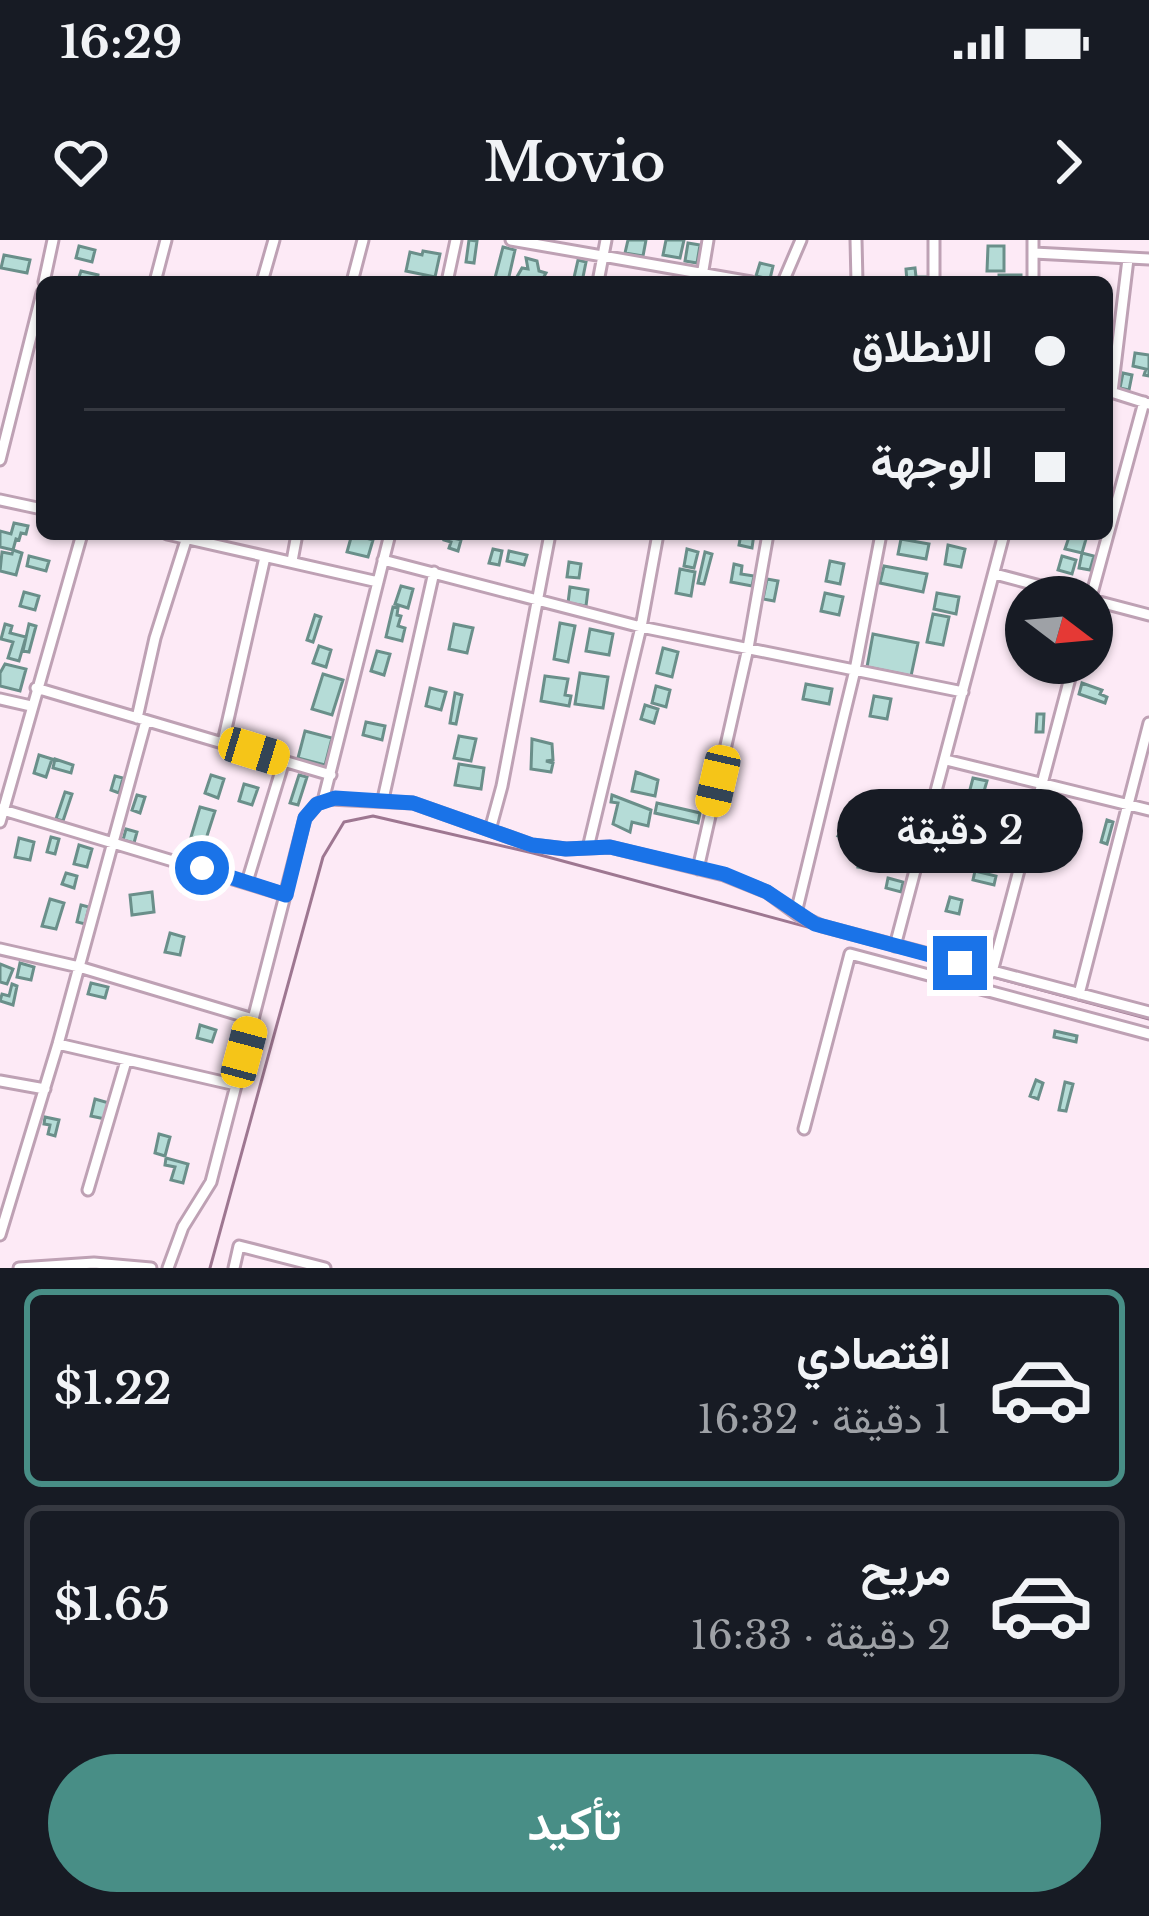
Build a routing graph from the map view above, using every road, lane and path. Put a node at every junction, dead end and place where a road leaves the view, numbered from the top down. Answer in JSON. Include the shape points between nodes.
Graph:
{"nodes":[{"id":1,"x":53,"y":240,"type":"edge"},
{"id":2,"x":166,"y":240,"type":"edge"},
{"id":3,"x":274,"y":240,"type":"edge"},
{"id":4,"x":363,"y":240,"type":"edge"},
{"id":5,"x":456,"y":240,"type":"edge"},
{"id":6,"x":514,"y":240,"type":"edge"},
{"id":7,"x":606,"y":240,"type":"edge"},
{"id":8,"x":709,"y":240,"type":"edge"},
{"id":9,"x":801,"y":240,"type":"edge"},
{"id":10,"x":856,"y":240,"type":"edge"},
{"id":11,"x":934,"y":240,"type":"edge"},
{"id":12,"x":1033,"y":240,"type":"edge"},
{"id":13,"x":1034,"y":253,"type":"junction"},
{"id":14,"x":603,"y":256,"type":"junction"},
{"id":15,"x":1128,"y":259,"type":"junction"},
{"id":16,"x":1149,"y":259,"type":"edge"},
{"id":17,"x":45,"y":276,"type":"edge"},
{"id":18,"x":157,"y":276,"type":"edge"},
{"id":19,"x":264,"y":276,"type":"edge"},
{"id":20,"x":354,"y":276,"type":"edge"},
{"id":21,"x":448,"y":276,"type":"edge"},
{"id":22,"x":599,"y":276,"type":"edge"},
{"id":23,"x":697,"y":276,"type":"edge"},
{"id":24,"x":702,"y":276,"type":"edge"},
{"id":25,"x":786,"y":276,"type":"edge"},
{"id":26,"x":857,"y":276,"type":"edge"},
{"id":27,"x":934,"y":276,"type":"edge"},
{"id":28,"x":1033,"y":276,"type":"edge"},
{"id":29,"x":36,"y":327,"type":"edge"},
{"id":30,"x":1113,"y":370,"type":"edge"},
{"id":31,"x":1113,"y":393,"type":"edge"},
{"id":32,"x":1146,"y":403,"type":"edge"},
{"id":33,"x":5,"y":414,"type":"edge"},
{"id":34,"x":0,"y":460,"type":"edge"},
{"id":35,"x":0,"y":500,"type":"edge"},
{"id":36,"x":36,"y":508,"type":"edge"},
{"id":37,"x":1113,"y":520,"type":"edge"},
{"id":38,"x":80,"y":540,"type":"edge"},
{"id":39,"x":187,"y":540,"type":"edge"},
{"id":40,"x":203,"y":540,"type":"edge"},
{"id":41,"x":296,"y":540,"type":"edge"},
{"id":42,"x":388,"y":540,"type":"edge"},
{"id":43,"x":549,"y":540,"type":"edge"},
{"id":44,"x":657,"y":540,"type":"edge"},
{"id":45,"x":767,"y":540,"type":"edge"},
{"id":46,"x":880,"y":540,"type":"edge"},
{"id":47,"x":1002,"y":540,"type":"edge"},
{"id":48,"x":1107,"y":540,"type":"edge"},
{"id":49,"x":265,"y":557,"type":"junction"},
{"id":50,"x":383,"y":560,"type":"junction"},
{"id":51,"x":292,"y":561,"type":"junction"},
{"id":52,"x":434,"y":572,"type":"junction"},
{"id":53,"x":994,"y":574,"type":"junction"},
{"id":54,"x":1097,"y":576,"type":"edge"},
{"id":55,"x":1005,"y":577,"type":"edge"},
{"id":56,"x":377,"y":582,"type":"junction"},
{"id":57,"x":537,"y":600,"type":"junction"},
{"id":58,"x":1113,"y":604,"type":"edge"},
{"id":59,"x":1149,"y":615,"type":"edge"},
{"id":60,"x":641,"y":627,"type":"junction"},
{"id":61,"x":748,"y":648,"type":"junction"},
{"id":62,"x":855,"y":670,"type":"junction"},
{"id":63,"x":1069,"y":684,"type":"edge"},
{"id":64,"x":37,"y":688,"type":"junction"},
{"id":65,"x":963,"y":692,"type":"junction"},
{"id":66,"x":0,"y":699,"type":"edge"},
{"id":67,"x":31,"y":706,"type":"junction"},
{"id":68,"x":142,"y":719,"type":"junction"},
{"id":69,"x":1149,"y":723,"type":"edge"},
{"id":70,"x":223,"y":742,"type":"junction"},
{"id":71,"x":284,"y":760,"type":"junction"},
{"id":72,"x":946,"y":760,"type":"junction"},
{"id":73,"x":331,"y":775,"type":"junction"},
{"id":74,"x":1044,"y":783,"type":"junction"},
{"id":75,"x":383,"y":799,"type":"junction"},
{"id":76,"x":322,"y":801,"type":"junction"},
{"id":77,"x":1129,"y":805,"type":"junction"},
{"id":78,"x":1149,"y":810,"type":"edge"},
{"id":79,"x":1,"y":814,"type":"edge"},
{"id":80,"x":490,"y":830,"type":"junction"},
{"id":81,"x":111,"y":841,"type":"junction"},
{"id":82,"x":588,"y":848,"type":"junction"},
{"id":83,"x":698,"y":869,"type":"junction"},
{"id":84,"x":247,"y":882,"type":"junction"},
{"id":85,"x":286,"y":895,"type":"junction"},
{"id":86,"x":796,"y":913,"type":"junction"},
{"id":87,"x":895,"y":946,"type":"junction"},
{"id":88,"x":0,"y":949,"type":"edge"},
{"id":89,"x":79,"y":967,"type":"junction"},
{"id":90,"x":992,"y":972,"type":"junction"},
{"id":91,"x":1078,"y":994,"type":"junction"},
{"id":92,"x":1149,"y":1012,"type":"edge"},
{"id":93,"x":253,"y":1019,"type":"junction"},
{"id":94,"x":1149,"y":1034,"type":"edge"},
{"id":95,"x":58,"y":1044,"type":"junction"},
{"id":96,"x":126,"y":1061,"type":"junction"},
{"id":97,"x":0,"y":1082,"type":"edge"},
{"id":98,"x":236,"y":1085,"type":"junction"},
{"id":99,"x":45,"y":1089,"type":"junction"},
{"id":100,"x":804,"y":1129,"type":"dead end"},
{"id":101,"x":88,"y":1190,"type":"dead end"},
{"id":102,"x":0,"y":1235,"type":"edge"},
{"id":103,"x":38,"y":1267,"type":"edge"},
{"id":104,"x":19,"y":1268,"type":"edge"},
{"id":105,"x":152,"y":1268,"type":"edge"},
{"id":106,"x":168,"y":1268,"type":"edge"},
{"id":107,"x":233,"y":1268,"type":"edge"},
{"id":108,"x":325,"y":1268,"type":"edge"}],
"edges":[{"from":1,"to":17,"type":"street"},
{"from":2,"to":18,"type":"street"},
{"from":3,"to":19,"type":"street"},
{"from":4,"to":20,"type":"street"},
{"from":5,"to":21,"type":"street"},
{"from":6,"to":14,"type":"street"},
{"from":7,"to":14,"type":"street"},
{"from":8,"to":24,"type":"street"},
{"from":9,"to":25,"type":"street"},
{"from":10,"to":26,"type":"street"},
{"from":11,"to":27,"type":"street"},
{"from":12,"to":13,"type":"street"},
{"from":13,"to":15,"type":"street"},
{"from":13,"to":28,"type":"street"},
{"from":14,"to":22,"type":"street"},
{"from":14,"to":23,"type":"street"},
{"from":15,"to":16,"type":"street"},
{"from":15,"to":30,"type":"street"},
{"from":29,"to":33,"type":"street"},
{"from":31,"to":32,"type":"street"},
{"from":32,"to":37,"type":"street"},
{"from":33,"to":34,"type":"street"},
{"from":35,"to":36,"type":"street"},
{"from":38,"to":64,"type":"street"},
{"from":39,"to":68,"type":"street","via":[[155,638]]},
{"from":40,"to":49,"type":"street"},
{"from":41,"to":51,"type":"street"},
{"from":42,"to":50,"type":"street"},
{"from":43,"to":57,"type":"street"},
{"from":44,"to":60,"type":"street"},
{"from":45,"to":61,"type":"street"},
{"from":46,"to":62,"type":"street"},
{"from":47,"to":53,"type":"street"},
{"from":48,"to":54,"type":"street"},
{"from":49,"to":51,"type":"street"},
{"from":49,"to":70,"type":"street"},
{"from":50,"to":52,"type":"street"},
{"from":50,"to":56,"type":"street"},
{"from":51,"to":56,"type":"street"},
{"from":52,"to":57,"type":"street"},
{"from":52,"to":75,"type":"street"},
{"from":53,"to":55,"type":"street"},
{"from":53,"to":65,"type":"street"},
{"from":56,"to":73,"type":"street"},
{"from":57,"to":60,"type":"street"},
{"from":57,"to":80,"type":"street"},
{"from":58,"to":59,"type":"street"},
{"from":60,"to":61,"type":"street"},
{"from":60,"to":82,"type":"street"},
{"from":61,"to":62,"type":"street"},
{"from":61,"to":83,"type":"street"},
{"from":62,"to":65,"type":"street"},
{"from":62,"to":86,"type":"street"},
{"from":63,"to":74,"type":"street"},
{"from":64,"to":67,"type":"street"},
{"from":64,"to":68,"type":"street"},
{"from":65,"to":72,"type":"street"},
{"from":66,"to":67,"type":"street"},
{"from":67,"to":79,"type":"street"},
{"from":68,"to":70,"type":"street"},
{"from":68,"to":81,"type":"street"},
{"from":69,"to":77,"type":"street"},
{"from":70,"to":71,"type":"street"},
{"from":71,"to":73,"type":"street"},
{"from":71,"to":84,"type":"street"},
{"from":72,"to":74,"type":"street"},
{"from":72,"to":87,"type":"street"},
{"from":73,"to":76,"type":"street"},
{"from":74,"to":77,"type":"street"},
{"from":74,"to":90,"type":"street"},
{"from":75,"to":76,"type":"street"},
{"from":75,"to":80,"type":"street"},
{"from":76,"to":85,"type":"street","via":[[305,818]]},
{"from":77,"to":78,"type":"street"},
{"from":77,"to":91,"type":"street"},
{"from":79,"to":81,"type":"street"},
{"from":80,"to":82,"type":"street","via":[[532,845]]},
{"from":81,"to":84,"type":"street"},
{"from":81,"to":89,"type":"street"},
{"from":82,"to":83,"type":"street"},
{"from":83,"to":86,"type":"street","via":[[752,885]]},
{"from":84,"to":85,"type":"street"},
{"from":85,"to":93,"type":"street"},
{"from":86,"to":87,"type":"street"},
{"from":87,"to":90,"type":"street"},
{"from":88,"to":89,"type":"street"},
{"from":89,"to":93,"type":"street"},
{"from":89,"to":95,"type":"street"},
{"from":90,"to":91,"type":"street"},
{"from":91,"to":92,"type":"street"},
{"from":93,"to":98,"type":"street"},
{"from":94,"to":100,"type":"street","via":[[850,954]]},
{"from":95,"to":96,"type":"street"},
{"from":95,"to":99,"type":"street"},
{"from":96,"to":98,"type":"street"},
{"from":96,"to":101,"type":"street"},
{"from":97,"to":99,"type":"street"},
{"from":98,"to":106,"type":"street","via":[[211,1182]]},
{"from":99,"to":102,"type":"street"},
{"from":103,"to":104,"type":"street"},
{"from":103,"to":105,"type":"street"},
{"from":107,"to":108,"type":"street","via":[[239,1246]]}]}
